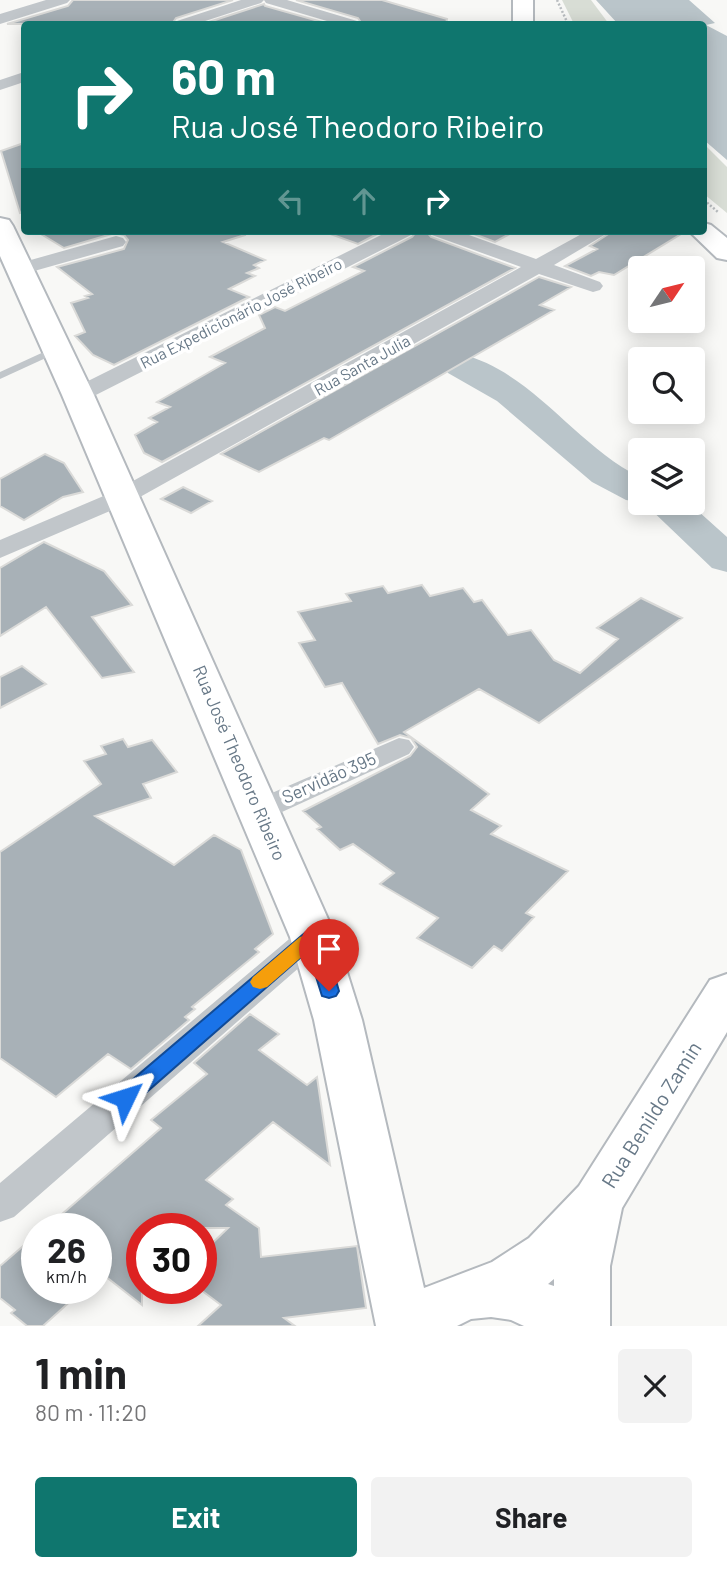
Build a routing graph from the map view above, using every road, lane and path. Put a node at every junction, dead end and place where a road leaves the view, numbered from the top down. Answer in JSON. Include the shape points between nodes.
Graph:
{"nodes":[{"id":1,"x":62,"y":0,"type":"edge"},
{"id":2,"x":256,"y":0,"type":"edge"},
{"id":3,"x":271,"y":0,"type":"edge"},
{"id":4,"x":523,"y":0,"type":"edge"},
{"id":5,"x":557,"y":0,"type":"edge"},
{"id":6,"x":0,"y":19,"type":"edge"},
{"id":7,"x":190,"y":21,"type":"edge"},
{"id":8,"x":342,"y":21,"type":"edge"},
{"id":9,"x":523,"y":21,"type":"edge"},
{"id":10,"x":567,"y":21,"type":"edge"},
{"id":11,"x":21,"y":78,"type":"edge"},
{"id":12,"x":0,"y":85,"type":"edge"},
{"id":13,"x":707,"y":202,"type":"edge"},
{"id":14,"x":727,"y":219,"type":"edge"},
{"id":15,"x":0,"y":226,"type":"edge"},
{"id":16,"x":396,"y":235,"type":"edge"},
{"id":17,"x":450,"y":235,"type":"edge"},
{"id":18,"x":594,"y":235,"type":"edge"},
{"id":19,"x":707,"y":235,"type":"edge"},
{"id":20,"x":116,"y":242,"type":"dead end"},
{"id":21,"x":727,"y":252,"type":"edge"},
{"id":22,"x":539,"y":267,"type":"junction"},
{"id":23,"x":14,"y":274,"type":"edge"},
{"id":24,"x":593,"y":286,"type":"dead end"},
{"id":25,"x":57,"y":349,"type":"junction"},
{"id":26,"x":0,"y":376,"type":"edge"},
{"id":27,"x":78,"y":395,"type":"junction"},
{"id":28,"x":122,"y":497,"type":"junction"},
{"id":29,"x":0,"y":551,"type":"edge"},
{"id":30,"x":399,"y":747,"type":"dead end"},
{"id":31,"x":260,"y":810,"type":"junction"},
{"id":32,"x":313,"y":936,"type":"junction"},
{"id":33,"x":727,"y":992,"type":"edge"},
{"id":34,"x":598,"y":1202,"type":"junction"},
{"id":35,"x":0,"y":1206,"type":"edge"},
{"id":36,"x":480,"y":1294,"type":"junction"},
{"id":37,"x":404,"y":1326,"type":"edge"},
{"id":38,"x":415,"y":1326,"type":"edge"},
{"id":39,"x":566,"y":1326,"type":"edge"},
{"id":40,"x":582,"y":1326,"type":"edge"}],
"edges":[{"from":1,"to":6,"type":"street"},
{"from":2,"to":7,"type":"street"},
{"from":3,"to":8,"type":"street"},
{"from":4,"to":9,"type":"main road"},
{"from":5,"to":10,"type":"path"},
{"from":11,"to":12,"type":"street"},
{"from":13,"to":14,"type":"path"},
{"from":15,"to":23,"type":"main road","name":"Rua José Theodoro Ribeiro"},
{"from":16,"to":27,"type":"street","name":"Rua Expedicionário José Ribeiro"},
{"from":17,"to":22,"type":"street"},
{"from":18,"to":22,"type":"street","name":"Rua Santa Julia"},
{"from":19,"to":21,"type":"main road"},
{"from":20,"to":23,"type":"street"},
{"from":22,"to":24,"type":"street"},
{"from":22,"to":28,"type":"street","name":"Rua Santa Julia"},
{"from":23,"to":25,"type":"main road","name":"Rua José Theodoro Ribeiro"},
{"from":25,"to":26,"type":"lane"},
{"from":25,"to":27,"type":"main road","name":"Rua José Theodoro Ribeiro"},
{"from":27,"to":28,"type":"main road","name":"Rua José Theodoro Ribeiro"},
{"from":28,"to":29,"type":"street","name":"Rua Santa Julia"},
{"from":28,"to":31,"type":"main road","name":"Rua José Theodoro Ribeiro"},
{"from":30,"to":31,"type":"street","name":"Servidão 395"},
{"from":31,"to":32,"type":"main road","name":"Rua José Theodoro Ribeiro"},
{"from":32,"to":35,"type":"street"},
{"from":32,"to":37,"type":"main road","name":"Rua José Theodoro Ribeiro","via":[[338,1020]]},
{"from":33,"to":34,"type":"main road","name":"Rua Benildo Zamin"},
{"from":34,"to":36,"type":"main road","name":"Rua Benildo Zamin","via":[[548,1254]]},
{"from":34,"to":40,"type":"main road","name":"Rua Benildo Zamin","via":[[583,1256]]},
{"from":36,"to":38,"type":"main road","via":[[457,1297]]},
{"from":36,"to":39,"type":"main road","via":[[523,1298],[553,1312]]}]}
